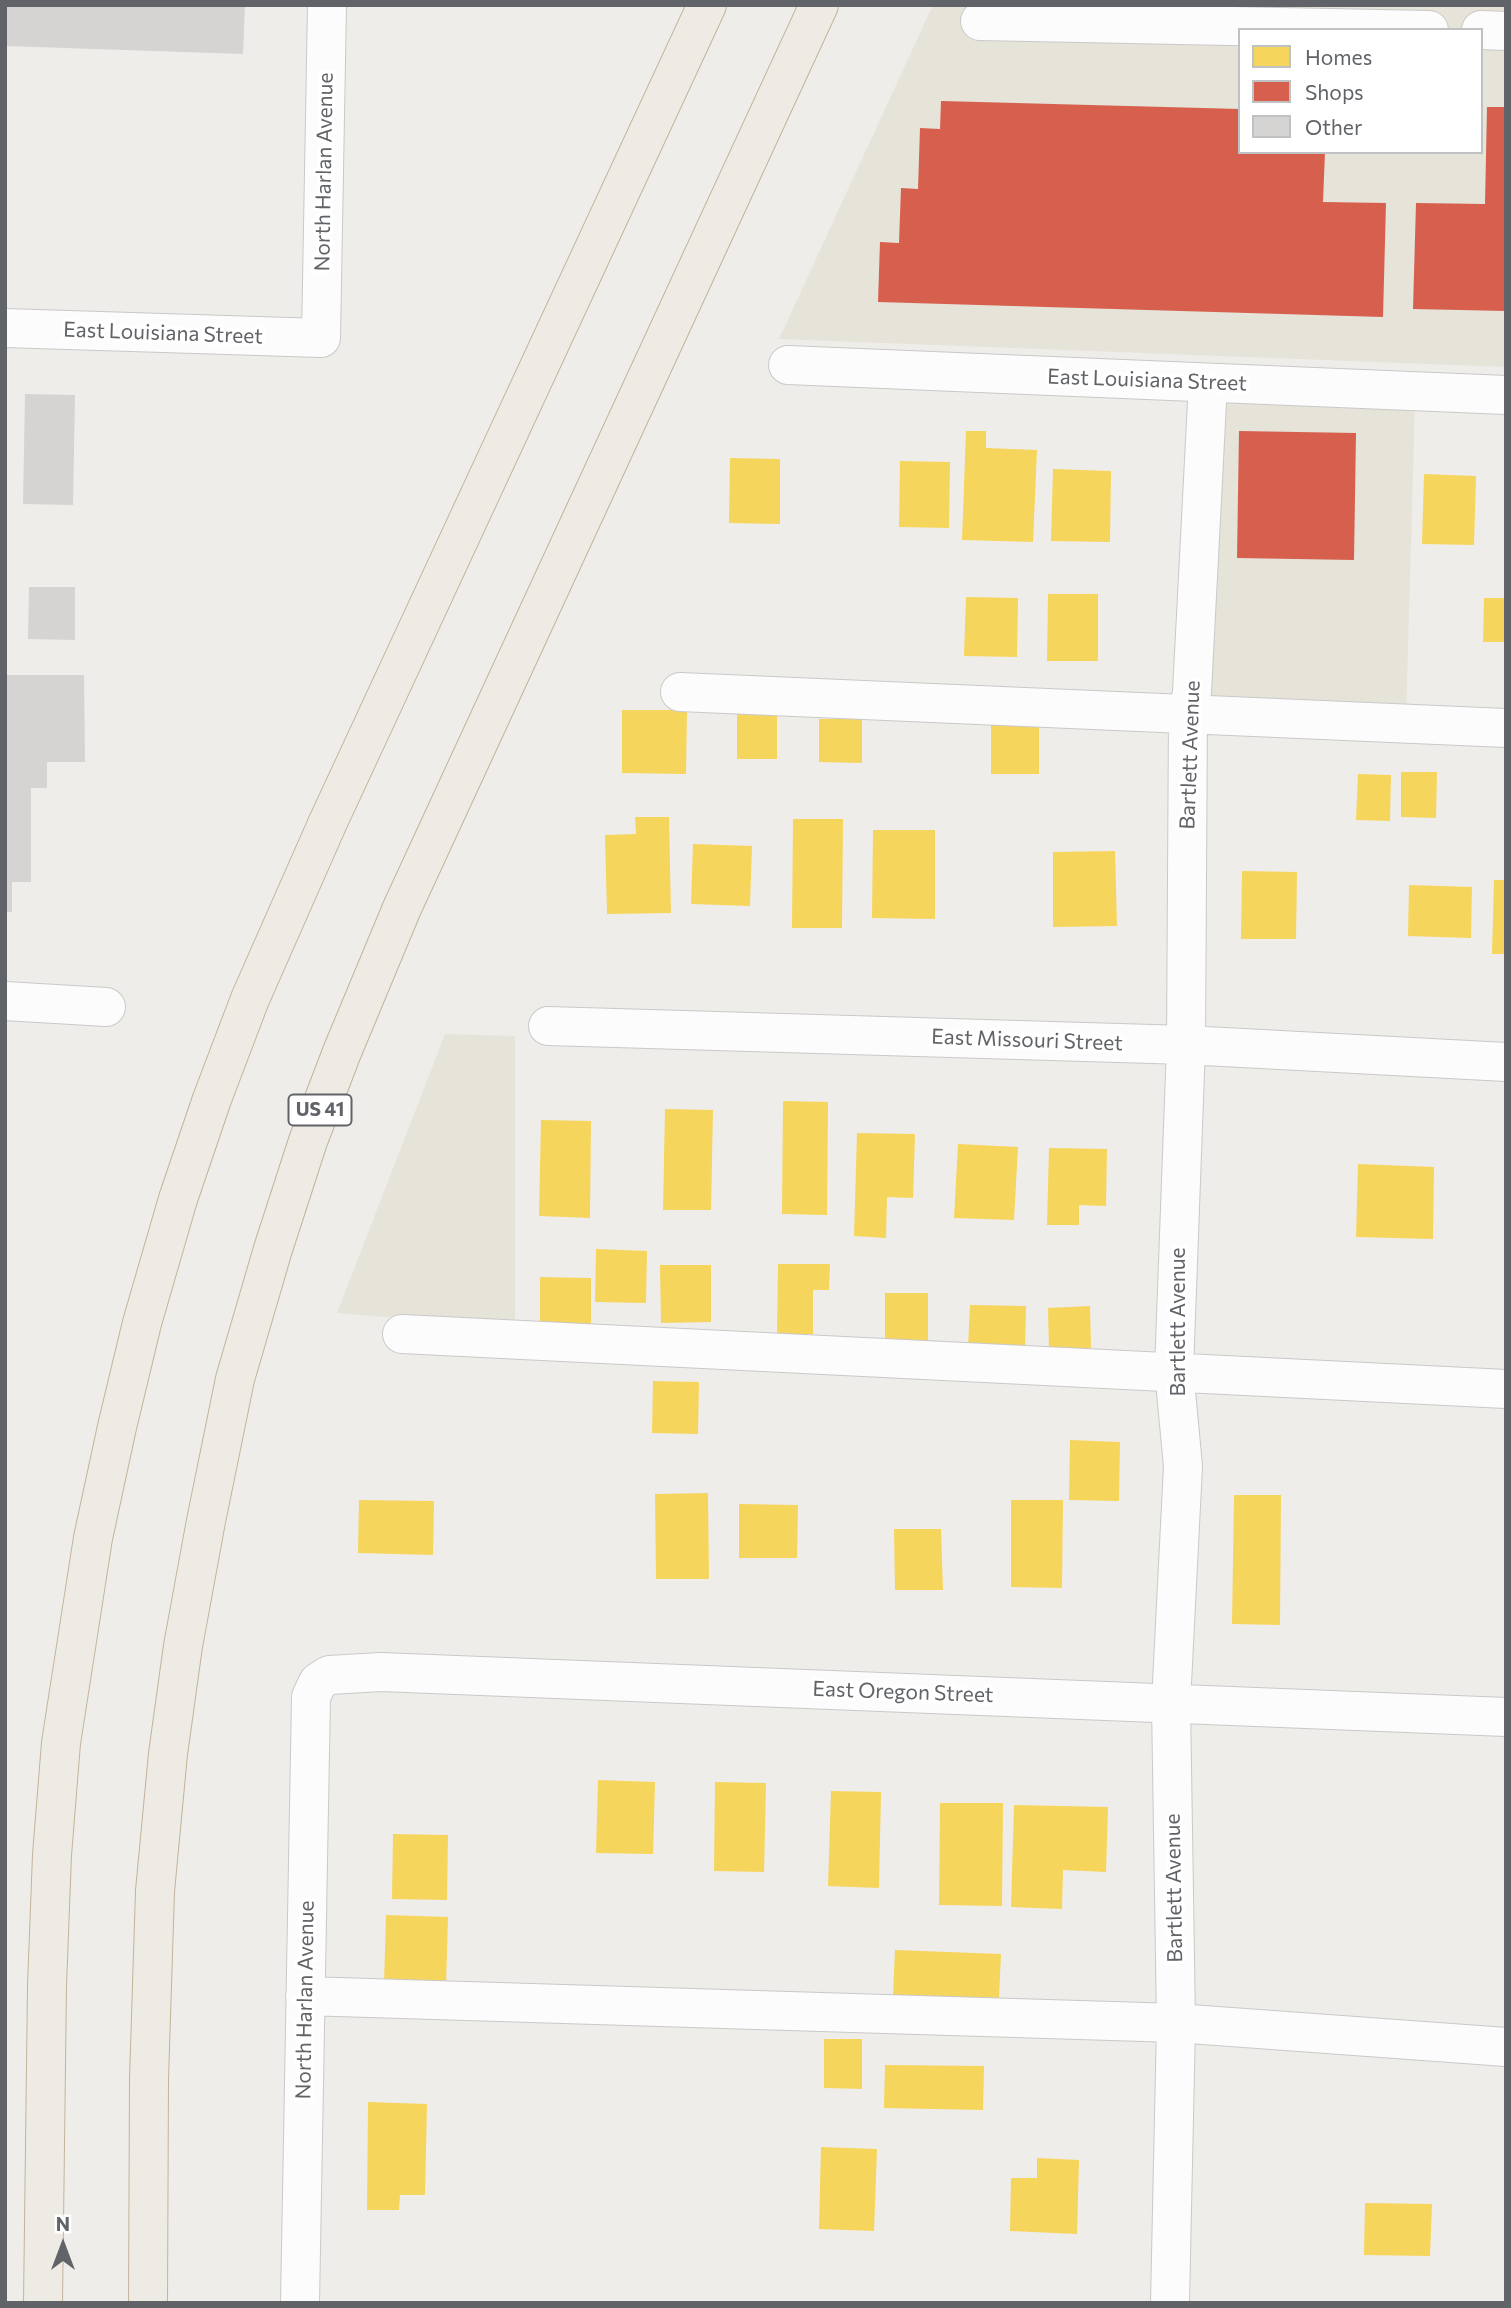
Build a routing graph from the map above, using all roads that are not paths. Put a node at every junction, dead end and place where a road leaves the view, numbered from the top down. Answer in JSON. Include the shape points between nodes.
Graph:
{"nodes":[{"id":1,"x":327,"y":5,"type":"edge"},
{"id":2,"x":707,"y":5,"type":"edge"},
{"id":3,"x":819,"y":5,"type":"edge"},
{"id":4,"x":1359,"y":5,"type":"edge"},
{"id":5,"x":981,"y":21,"type":"dead end"},
{"id":6,"x":1312,"y":28,"type":"edge"},
{"id":7,"x":1359,"y":28,"type":"edge"},
{"id":8,"x":1483,"y":30,"type":"edge"},
{"id":9,"x":1506,"y":31,"type":"edge"},
{"id":10,"x":5,"y":328,"type":"edge"},
{"id":11,"x":321,"y":338,"type":"joint"},
{"id":12,"x":788,"y":365,"type":"dead end"},
{"id":13,"x":1208,"y":383,"type":"junction"},
{"id":14,"x":1506,"y":396,"type":"edge"},
{"id":15,"x":680,"y":692,"type":"dead end"},
{"id":16,"x":1188,"y":713,"type":"junction"},
{"id":17,"x":1506,"y":728,"type":"edge"},
{"id":18,"x":5,"y":1001,"type":"edge"},
{"id":19,"x":106,"y":1007,"type":"dead end"},
{"id":20,"x":548,"y":1026,"type":"dead end"},
{"id":21,"x":1186,"y":1045,"type":"junction"},
{"id":22,"x":1506,"y":1062,"type":"edge"},
{"id":23,"x":402,"y":1334,"type":"dead end"},
{"id":24,"x":1174,"y":1371,"type":"junction"},
{"id":25,"x":1506,"y":1389,"type":"edge"},
{"id":26,"x":311,"y":1697,"type":"joint"},
{"id":27,"x":1171,"y":1703,"type":"junction"},
{"id":28,"x":1506,"y":1717,"type":"edge"},
{"id":29,"x":305,"y":1996,"type":"junction"},
{"id":30,"x":1176,"y":2023,"type":"junction"},
{"id":31,"x":1506,"y":2047,"type":"edge"},
{"id":32,"x":43,"y":2303,"type":"edge"},
{"id":33,"x":148,"y":2303,"type":"edge"},
{"id":34,"x":300,"y":2303,"type":"edge"},
{"id":35,"x":1170,"y":2303,"type":"edge"}],
"edges":[{"from":1,"to":11,"type":"street","name":"North Harlan Avenue"},
{"from":2,"to":32,"type":"highway","via":[[250,999],[199,1136],[146,1310],[93,1538],[61,1743],[47,1986]]},
{"from":3,"to":33,"type":"highway","number":"US 41","via":[[402,908],[308,1142],[269,1262],[235,1379],[208,1508],[168,1754],[155,1891]]},
{"from":4,"to":7,"type":"street"},
{"from":5,"to":6,"type":"street"},
{"from":8,"to":9,"type":"street"},
{"from":10,"to":11,"type":"street","name":"East Louisiana Street"},
{"from":12,"to":13,"type":"street","name":"East Louisiana Street"},
{"from":13,"to":14,"type":"street","name":"East Louisiana Street"},
{"from":13,"to":16,"type":"street","name":"Bartlett Avenue"},
{"from":15,"to":16,"type":"street"},
{"from":16,"to":17,"type":"street"},
{"from":16,"to":21,"type":"street","name":"Bartlett Avenue"},
{"from":18,"to":19,"type":"street"},
{"from":20,"to":21,"type":"street","name":"East Missouri Street"},
{"from":21,"to":22,"type":"street","name":"East Missouri Street"},
{"from":21,"to":24,"type":"street","name":"Bartlett Avenue"},
{"from":23,"to":24,"type":"street"},
{"from":24,"to":25,"type":"street"},
{"from":24,"to":27,"type":"street","name":"Bartlett Avenue","via":[[1183,1466]]},
{"from":26,"to":27,"type":"street","name":"East Oregon Street","via":[[318,1682],[329,1675],[381,1672]]},
{"from":26,"to":29,"type":"street","name":"North Harlan Avenue"},
{"from":27,"to":28,"type":"street","name":"East Oregon Street"},
{"from":27,"to":30,"type":"street","name":"Bartlett Avenue"},
{"from":29,"to":30,"type":"street"},
{"from":29,"to":34,"type":"street","name":"North Harlan Avenue"},
{"from":30,"to":31,"type":"street"},
{"from":30,"to":35,"type":"street","name":"Bartlett Avenue"}]}
